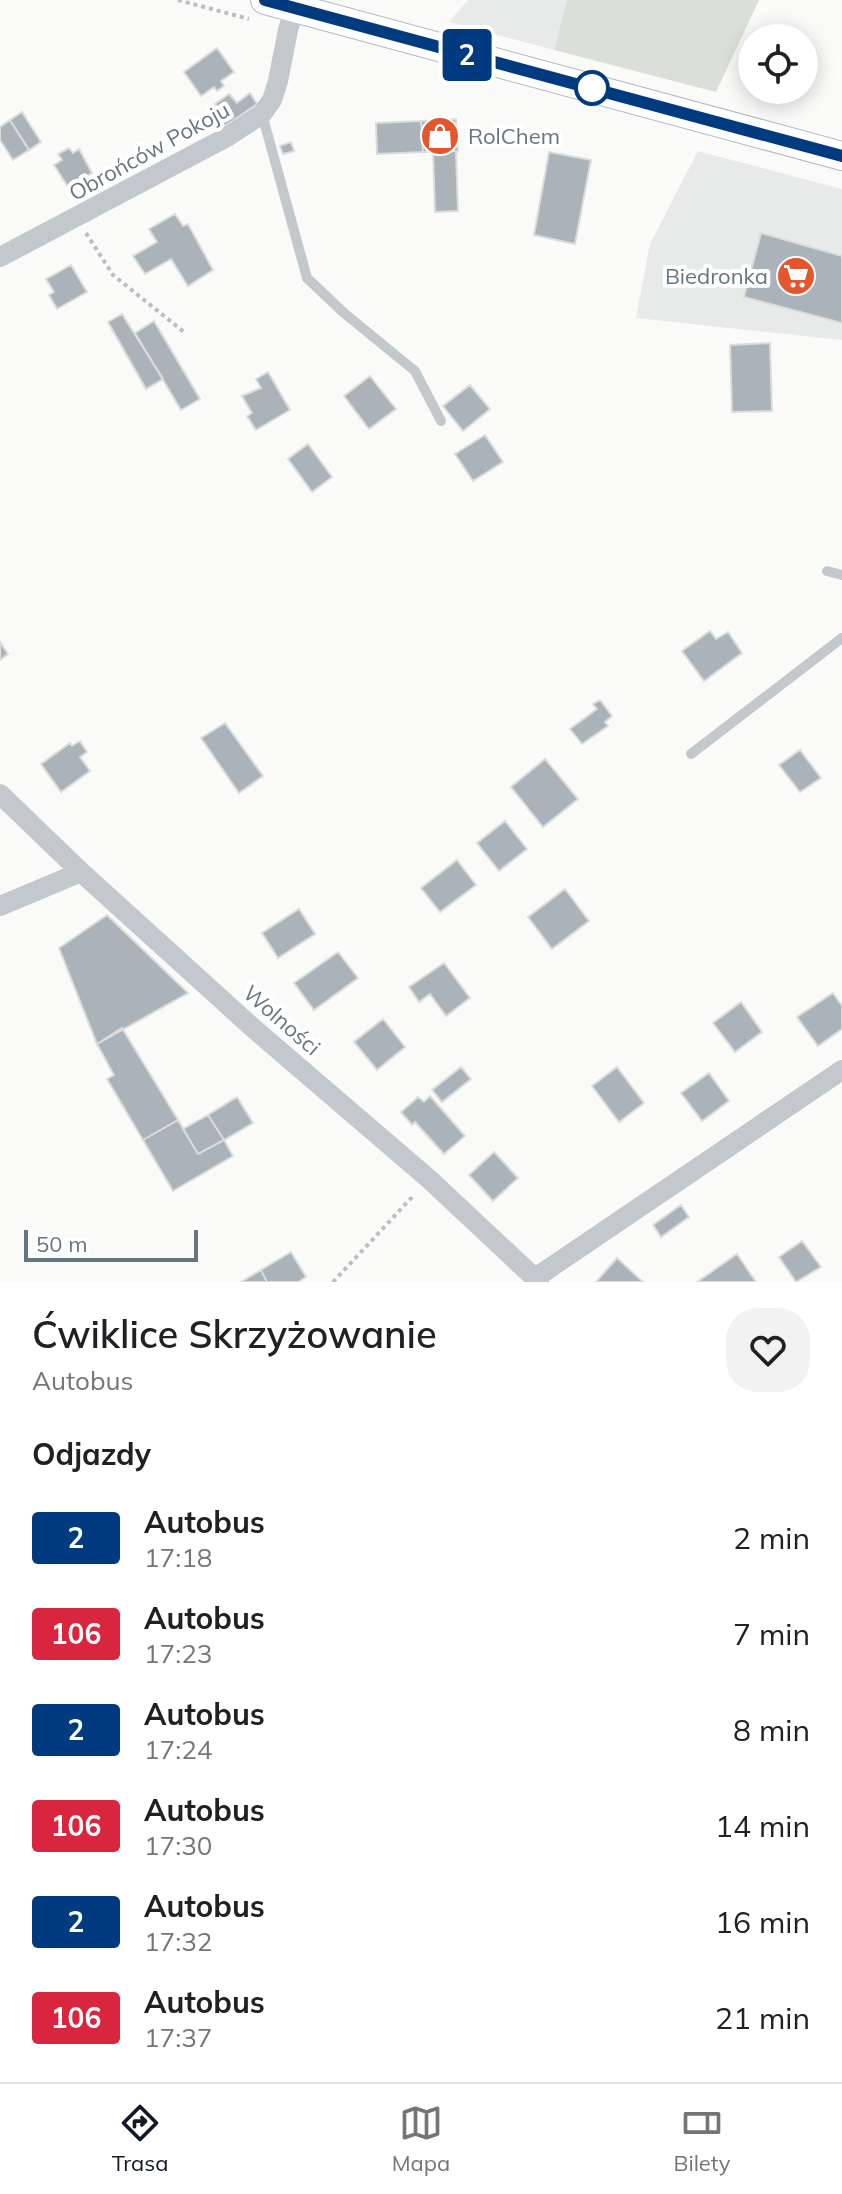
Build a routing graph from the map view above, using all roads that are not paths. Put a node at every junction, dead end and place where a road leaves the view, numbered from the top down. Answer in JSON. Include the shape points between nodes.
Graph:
{"nodes":[{"id":1,"x":265,"y":0,"type":"edge"},
{"id":2,"x":296,"y":4,"type":"edge"},
{"id":3,"x":262,"y":114,"type":"junction"},
{"id":4,"x":842,"y":156,"type":"edge"},
{"id":5,"x":0,"y":257,"type":"edge"},
{"id":6,"x":441,"y":421,"type":"dead end"},
{"id":7,"x":827,"y":571,"type":"dead end"},
{"id":8,"x":842,"y":575,"type":"edge"},
{"id":9,"x":842,"y":638,"type":"edge"},
{"id":10,"x":691,"y":754,"type":"dead end"},
{"id":11,"x":0,"y":794,"type":"edge"},
{"id":12,"x":81,"y":872,"type":"junction"},
{"id":13,"x":0,"y":906,"type":"edge"},
{"id":14,"x":842,"y":1070,"type":"edge"},
{"id":15,"x":537,"y":1280,"type":"edge"}],
"edges":[{"from":1,"to":2,"type":"main road"},
{"from":2,"to":3,"type":"street","name":"Obrońców Pokoju","via":[[272,100]]},
{"from":2,"to":4,"type":"main road"},
{"from":3,"to":5,"type":"street","name":"Obrońców Pokoju"},
{"from":3,"to":6,"type":"lane","via":[[307,278],[415,371]]},
{"from":7,"to":8,"type":"lane"},
{"from":9,"to":10,"type":"lane"},
{"from":11,"to":12,"type":"street","name":"Wolności"},
{"from":12,"to":13,"type":"street"},
{"from":12,"to":15,"type":"street","name":"Wolności"},
{"from":14,"to":15,"type":"street","name":"Wolności"}]}
